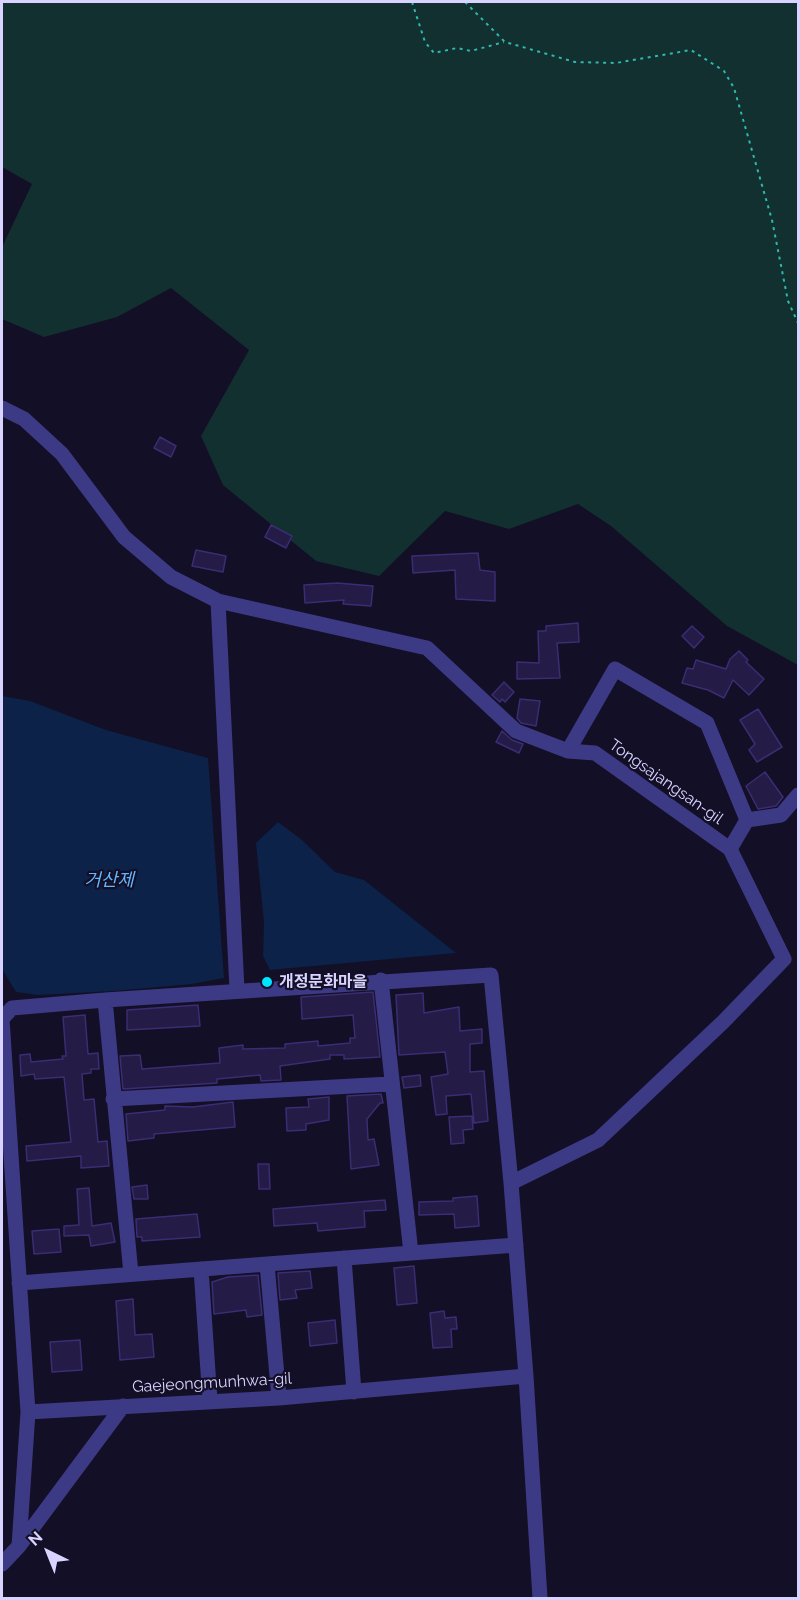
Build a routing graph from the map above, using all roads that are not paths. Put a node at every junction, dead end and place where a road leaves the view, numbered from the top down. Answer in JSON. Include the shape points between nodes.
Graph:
{"nodes":[{"id":1,"x":2,"y":408,"type":"edge"},
{"id":2,"x":218,"y":601,"type":"junction"},
{"id":3,"x":568,"y":751,"type":"junction"},
{"id":4,"x":798,"y":795,"type":"edge"},
{"id":5,"x":747,"y":820,"type":"junction"},
{"id":6,"x":730,"y":849,"type":"junction"},
{"id":7,"x":381,"y":980,"type":"junction"},
{"id":8,"x":237,"y":990,"type":"junction"},
{"id":9,"x":105,"y":1000,"type":"junction"},
{"id":10,"x":390,"y":1084,"type":"junction"},
{"id":11,"x":113,"y":1099,"type":"junction"},
{"id":12,"x":511,"y":1183,"type":"junction"},
{"id":13,"x":516,"y":1245,"type":"junction"},
{"id":14,"x":411,"y":1253,"type":"junction"},
{"id":15,"x":344,"y":1258,"type":"junction"},
{"id":16,"x":267,"y":1264,"type":"junction"},
{"id":17,"x":201,"y":1269,"type":"junction"},
{"id":18,"x":131,"y":1274,"type":"junction"},
{"id":19,"x":19,"y":1283,"type":"junction"},
{"id":20,"x":526,"y":1376,"type":"junction"},
{"id":21,"x":354,"y":1392,"type":"junction"},
{"id":22,"x":279,"y":1398,"type":"junction"},
{"id":23,"x":210,"y":1401,"type":"junction"},
{"id":24,"x":123,"y":1406,"type":"junction"},
{"id":25,"x":28,"y":1412,"type":"junction"},
{"id":26,"x":19,"y":1546,"type":"junction"},
{"id":27,"x":2,"y":1564,"type":"edge"},
{"id":28,"x":540,"y":1599,"type":"edge"}],
"edges":[{"from":1,"to":2,"type":"street","name":"Tongsajangsan-gil","via":[[24,419],[62,454],[124,537],[171,577]]},
{"from":2,"to":3,"type":"street","name":"Tongsajangsan-gil","via":[[426,648],[516,731]]},
{"from":2,"to":8,"type":"street"},
{"from":3,"to":5,"type":"street","via":[[615,669],[706,723]]},
{"from":3,"to":6,"type":"street","name":"Tongsajangsan-gil","via":[[595,753]]},
{"from":4,"to":5,"type":"street","via":[[781,815]]},
{"from":5,"to":6,"type":"street"},
{"from":6,"to":12,"type":"street","name":"Tongsajangsan-gil","via":[[784,959],[598,1140]]},
{"from":7,"to":8,"type":"street"},
{"from":7,"to":10,"type":"street"},
{"from":7,"to":12,"type":"street","via":[[490,975]]},
{"from":8,"to":9,"type":"street"},
{"from":9,"to":11,"type":"street"},
{"from":9,"to":19,"type":"street","via":[[12,1008],[2,1019]]},
{"from":10,"to":11,"type":"street"},
{"from":10,"to":14,"type":"street"},
{"from":11,"to":18,"type":"street"},
{"from":12,"to":13,"type":"street"},
{"from":13,"to":14,"type":"street"},
{"from":13,"to":20,"type":"street"},
{"from":14,"to":15,"type":"street"},
{"from":15,"to":16,"type":"street"},
{"from":15,"to":21,"type":"street"},
{"from":16,"to":17,"type":"street"},
{"from":16,"to":22,"type":"street"},
{"from":17,"to":18,"type":"street"},
{"from":17,"to":23,"type":"street"},
{"from":18,"to":19,"type":"street"},
{"from":19,"to":25,"type":"street"},
{"from":20,"to":21,"type":"street","name":"Gaejeongmunhwa-gil"},
{"from":20,"to":28,"type":"street"},
{"from":21,"to":22,"type":"street","name":"Gaejeongmunhwa-gil"},
{"from":22,"to":23,"type":"street","name":"Gaejeongmunhwa-gil"},
{"from":23,"to":24,"type":"street","name":"Gaejeongmunhwa-gil"},
{"from":24,"to":25,"type":"street","name":"Gaejeongmunhwa-gil"},
{"from":24,"to":26,"type":"street"},
{"from":25,"to":26,"type":"street"},
{"from":26,"to":27,"type":"street"}]}
